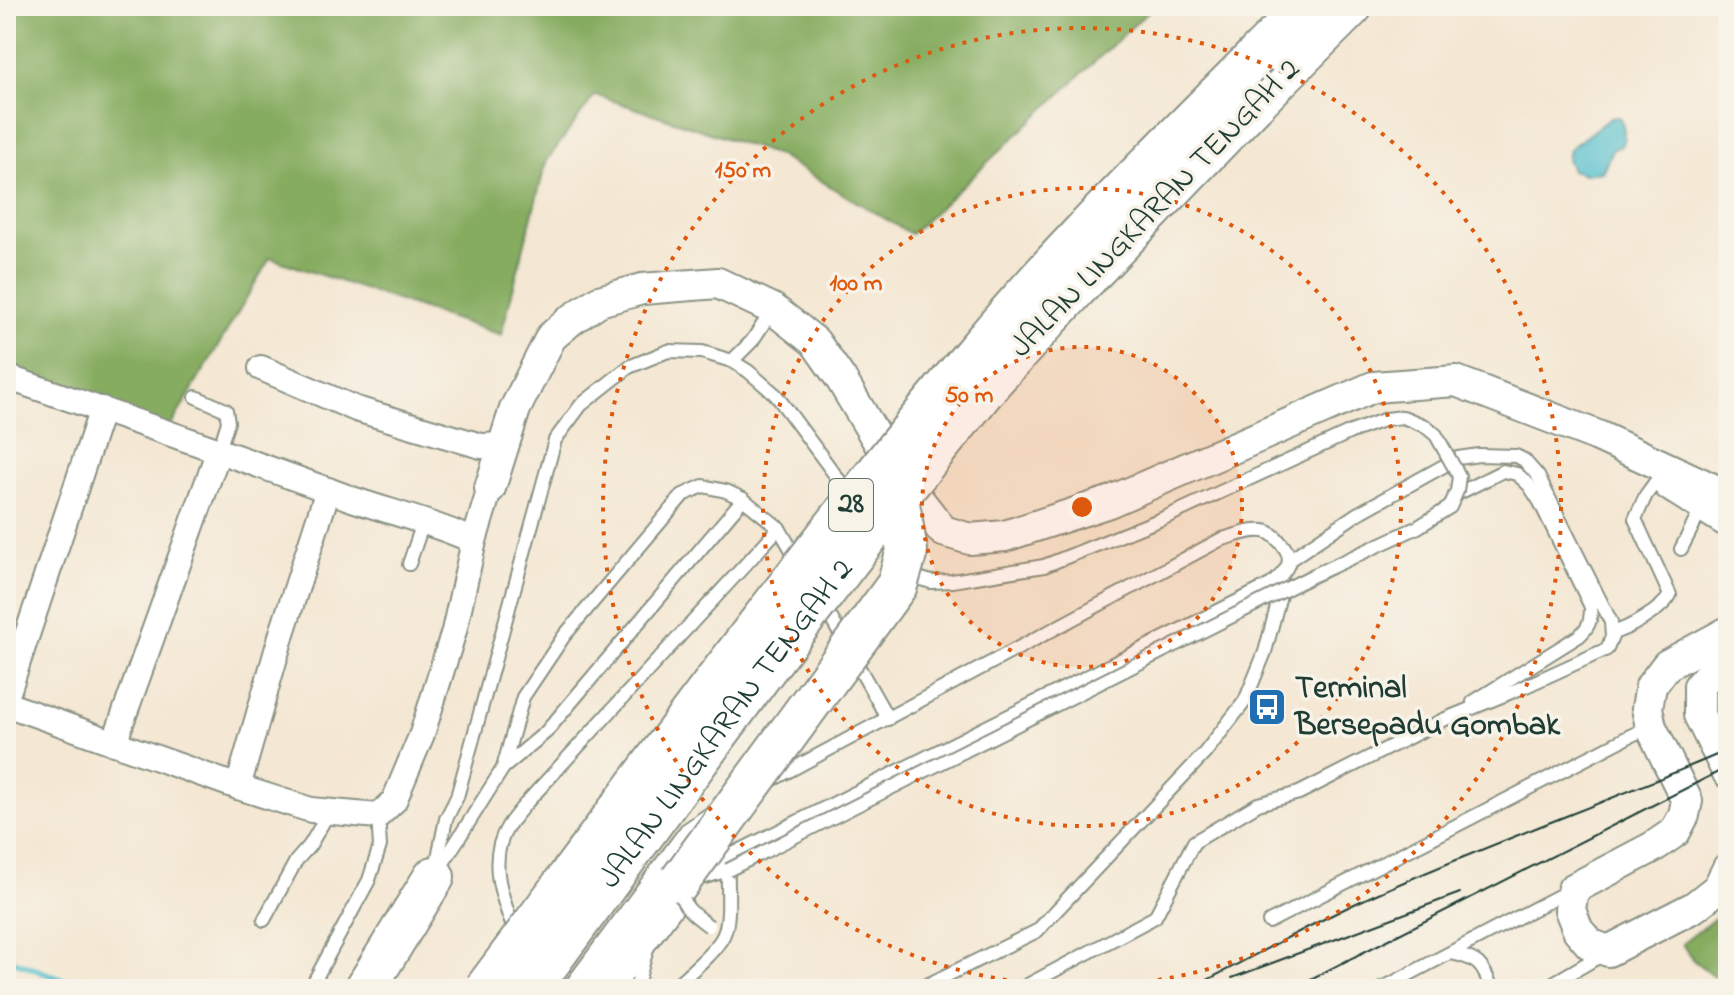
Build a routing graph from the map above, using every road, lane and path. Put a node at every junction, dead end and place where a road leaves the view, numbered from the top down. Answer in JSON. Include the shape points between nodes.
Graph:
{"nodes":[{"id":1,"x":1306,"y":6,"type":"edge"},
{"id":2,"x":1352,"y":6,"type":"edge"},
{"id":3,"x":773,"y":309,"type":"junction"},
{"id":4,"x":732,"y":361,"type":"junction"},
{"id":5,"x":261,"y":368,"type":"dead end"},
{"id":6,"x":6,"y":380,"type":"edge"},
{"id":7,"x":196,"y":397,"type":"dead end"},
{"id":8,"x":102,"y":409,"type":"junction"},
{"id":9,"x":504,"y":445,"type":"junction"},
{"id":10,"x":219,"y":450,"type":"junction"},
{"id":11,"x":1663,"y":473,"type":"junction"},
{"id":12,"x":490,"y":488,"type":"joint"},
{"id":13,"x":328,"y":490,"type":"junction"},
{"id":14,"x":1455,"y":495,"type":"junction"},
{"id":15,"x":743,"y":499,"type":"junction"},
{"id":16,"x":1718,"y":504,"type":"edge"},
{"id":17,"x":859,"y":507,"type":"dead end"},
{"id":18,"x":883,"y":508,"type":"junction"},
{"id":19,"x":423,"y":523,"type":"junction"},
{"id":20,"x":779,"y":528,"type":"junction"},
{"id":21,"x":474,"y":541,"type":"junction"},
{"id":22,"x":886,"y":544,"type":"dead end"},
{"id":23,"x":1681,"y":549,"type":"dead end"},
{"id":24,"x":895,"y":557,"type":"dead end"},
{"id":25,"x":409,"y":564,"type":"dead end"},
{"id":26,"x":1288,"y":565,"type":"junction"},
{"id":27,"x":1728,"y":632,"type":"edge"},
{"id":28,"x":1612,"y":633,"type":"junction"},
{"id":29,"x":1728,"y":657,"type":"edge"},
{"id":30,"x":6,"y":698,"type":"edge"},
{"id":31,"x":6,"y":704,"type":"edge"},
{"id":32,"x":888,"y":719,"type":"junction"},
{"id":33,"x":1443,"y":720,"type":"junction"},
{"id":34,"x":1651,"y":727,"type":"junction"},
{"id":35,"x":114,"y":743,"type":"junction"},
{"id":36,"x":503,"y":768,"type":"junction"},
{"id":37,"x":1728,"y":773,"type":"edge"},
{"id":38,"x":238,"y":787,"type":"junction"},
{"id":39,"x":329,"y":812,"type":"junction"},
{"id":40,"x":378,"y":816,"type":"junction"},
{"id":41,"x":1728,"y":868,"type":"edge"},
{"id":42,"x":728,"y":870,"type":"junction"},
{"id":43,"x":434,"y":877,"type":"junction"},
{"id":44,"x":680,"y":881,"type":"junction"},
{"id":45,"x":1573,"y":889,"type":"junction"},
{"id":46,"x":264,"y":920,"type":"dead end"},
{"id":47,"x":1269,"y":922,"type":"dead end"},
{"id":48,"x":709,"y":926,"type":"dead end"},
{"id":49,"x":1608,"y":951,"type":"junction"},
{"id":50,"x":1451,"y":953,"type":"junction"},
{"id":51,"x":528,"y":970,"type":"edge"},
{"id":52,"x":1415,"y":972,"type":"junction"},
{"id":53,"x":679,"y":986,"type":"edge"},
{"id":54,"x":310,"y":989,"type":"edge"},
{"id":55,"x":365,"y":989,"type":"edge"},
{"id":56,"x":485,"y":989,"type":"edge"},
{"id":57,"x":540,"y":989,"type":"edge"},
{"id":58,"x":568,"y":989,"type":"edge"},
{"id":59,"x":599,"y":989,"type":"edge"},
{"id":60,"x":606,"y":989,"type":"edge"},
{"id":61,"x":636,"y":989,"type":"edge"},
{"id":62,"x":919,"y":989,"type":"edge"},
{"id":63,"x":1020,"y":989,"type":"edge"},
{"id":64,"x":1381,"y":989,"type":"edge"},
{"id":65,"x":1409,"y":989,"type":"edge"},
{"id":66,"x":1492,"y":989,"type":"edge"},
{"id":67,"x":1543,"y":989,"type":"edge"}],
"edges":[{"from":1,"to":56,"type":"highway","name":"JALAN LINGKARAN TENGAH 2","number":"28","bridge":true,"via":[[1136,176],[973,354],[742,646]]},
{"from":2,"to":18,"type":"highway","name":"JALAN LINGKARAN TENGAH 2","number":"28","bridge":true,"via":[[1075,290]]},
{"from":3,"to":4,"type":"lane"},
{"from":3,"to":9,"type":"street","via":[[718,283],[642,289],[599,301],[551,337],[515,409]]},
{"from":3,"to":11,"type":"street","via":[[815,342],[896,471],[943,531],[970,539],[1005,536],[1109,502],[1373,387],[1456,381],[1598,436]]},
{"from":4,"to":17,"type":"lane","via":[[776,395]]},
{"from":4,"to":43,"type":"lane","via":[[702,352],[668,351],[629,367],[581,405],[555,440]]},
{"from":5,"to":9,"type":"street","via":[[356,409],[481,446]]},
{"from":6,"to":8,"type":"street"},
{"from":7,"to":10,"type":"lane","via":[[226,410],[228,422]]},
{"from":8,"to":10,"type":"street"},
{"from":8,"to":30,"type":"street"},
{"from":9,"to":12,"type":"street"},
{"from":10,"to":13,"type":"street"},
{"from":10,"to":35,"type":"street"},
{"from":11,"to":16,"type":"street"},
{"from":11,"to":28,"type":"lane","via":[[1635,516],[1670,595],[1659,608]]},
{"from":12,"to":21,"type":"street"},
{"from":13,"to":19,"type":"street"},
{"from":13,"to":38,"type":"street"},
{"from":14,"to":24,"type":"lane","bridge":true,"via":[[1459,476],[1436,435],[1403,417],[1351,432],[1164,518],[1044,566],[931,582],[918,578]]},
{"from":14,"to":33,"type":"lane","via":[[1503,471],[1523,479],[1560,541],[1591,607],[1591,619],[1569,643]]},
{"from":14,"to":42,"type":"lane","bridge":true,"via":[[1450,507],[1418,527]]},
{"from":15,"to":20,"type":"lane"},
{"from":15,"to":36,"type":"lane","via":[[546,732]]},
{"from":15,"to":36,"type":"lane","via":[[703,486],[683,495],[564,636],[523,697]]},
{"from":16,"to":23,"type":"lane"},
{"from":18,"to":22,"type":"lane"},
{"from":18,"to":44,"type":"highway","bridge":true,"via":[[907,551],[897,585]]},
{"from":18,"to":51,"type":"highway","name":"JALAN LINGKARAN TENGAH 2","number":"28","bridge":true,"via":[[765,670]]},
{"from":19,"to":21,"type":"street"},
{"from":19,"to":25,"type":"lane"},
{"from":20,"to":32,"type":"lane"},
{"from":20,"to":51,"type":"lane","via":[[506,828],[497,856],[500,892]]},
{"from":21,"to":40,"type":"street","via":[[454,631],[422,734],[394,801]]},
{"from":26,"to":28,"type":"lane","via":[[1357,514],[1458,458],[1516,456],[1538,476]]},
{"from":26,"to":32,"type":"lane","via":[[1284,547],[1266,531],[1220,540]]},
{"from":26,"to":61,"type":"lane","via":[[1272,584],[725,858],[685,895],[648,945]]},
{"from":26,"to":62,"type":"lane","via":[[1265,652],[1245,701],[1204,754],[1037,931]]},
{"from":27,"to":34,"type":"street","via":[[1667,665],[1651,686]]},
{"from":28,"to":33,"type":"lane","via":[[1607,649]]},
{"from":29,"to":37,"type":"street","via":[[1699,686],[1699,715]]},
{"from":31,"to":35,"type":"street"},
{"from":32,"to":58,"type":"lane","via":[[721,806],[686,830]]},
{"from":33,"to":63,"type":"lane","via":[[1299,793],[1258,804],[1194,842],[1155,917]]},
{"from":34,"to":45,"type":"street","via":[[1687,801],[1684,815],[1675,832],[1653,847]]},
{"from":34,"to":47,"type":"lane"},
{"from":35,"to":38,"type":"street"},
{"from":36,"to":43,"type":"lane"},
{"from":38,"to":39,"type":"street"},
{"from":39,"to":40,"type":"street"},
{"from":39,"to":46,"type":"lane"},
{"from":40,"to":54,"type":"lane","via":[[380,846],[369,880]]},
{"from":41,"to":49,"type":"street","via":[[1718,888],[1694,907]]},
{"from":42,"to":53,"type":"lane","via":[[725,933]]},
{"from":42,"to":60,"type":"lane","via":[[698,879],[681,891]]},
{"from":43,"to":55,"type":"highway"},
{"from":44,"to":48,"type":"lane","bridge":true,"via":[[678,891],[687,910]]},
{"from":44,"to":59,"type":"highway"},
{"from":45,"to":49,"type":"street","via":[[1570,910],[1578,930],[1590,944]]},
{"from":45,"to":50,"type":"lane"},
{"from":49,"to":67,"type":"lane"},
{"from":50,"to":52,"type":"lane"},
{"from":50,"to":66,"type":"lane","via":[[1471,957]]},
{"from":51,"to":57,"type":"lane"},
{"from":52,"to":64,"type":"lane"},
{"from":52,"to":65,"type":"lane"}]}
